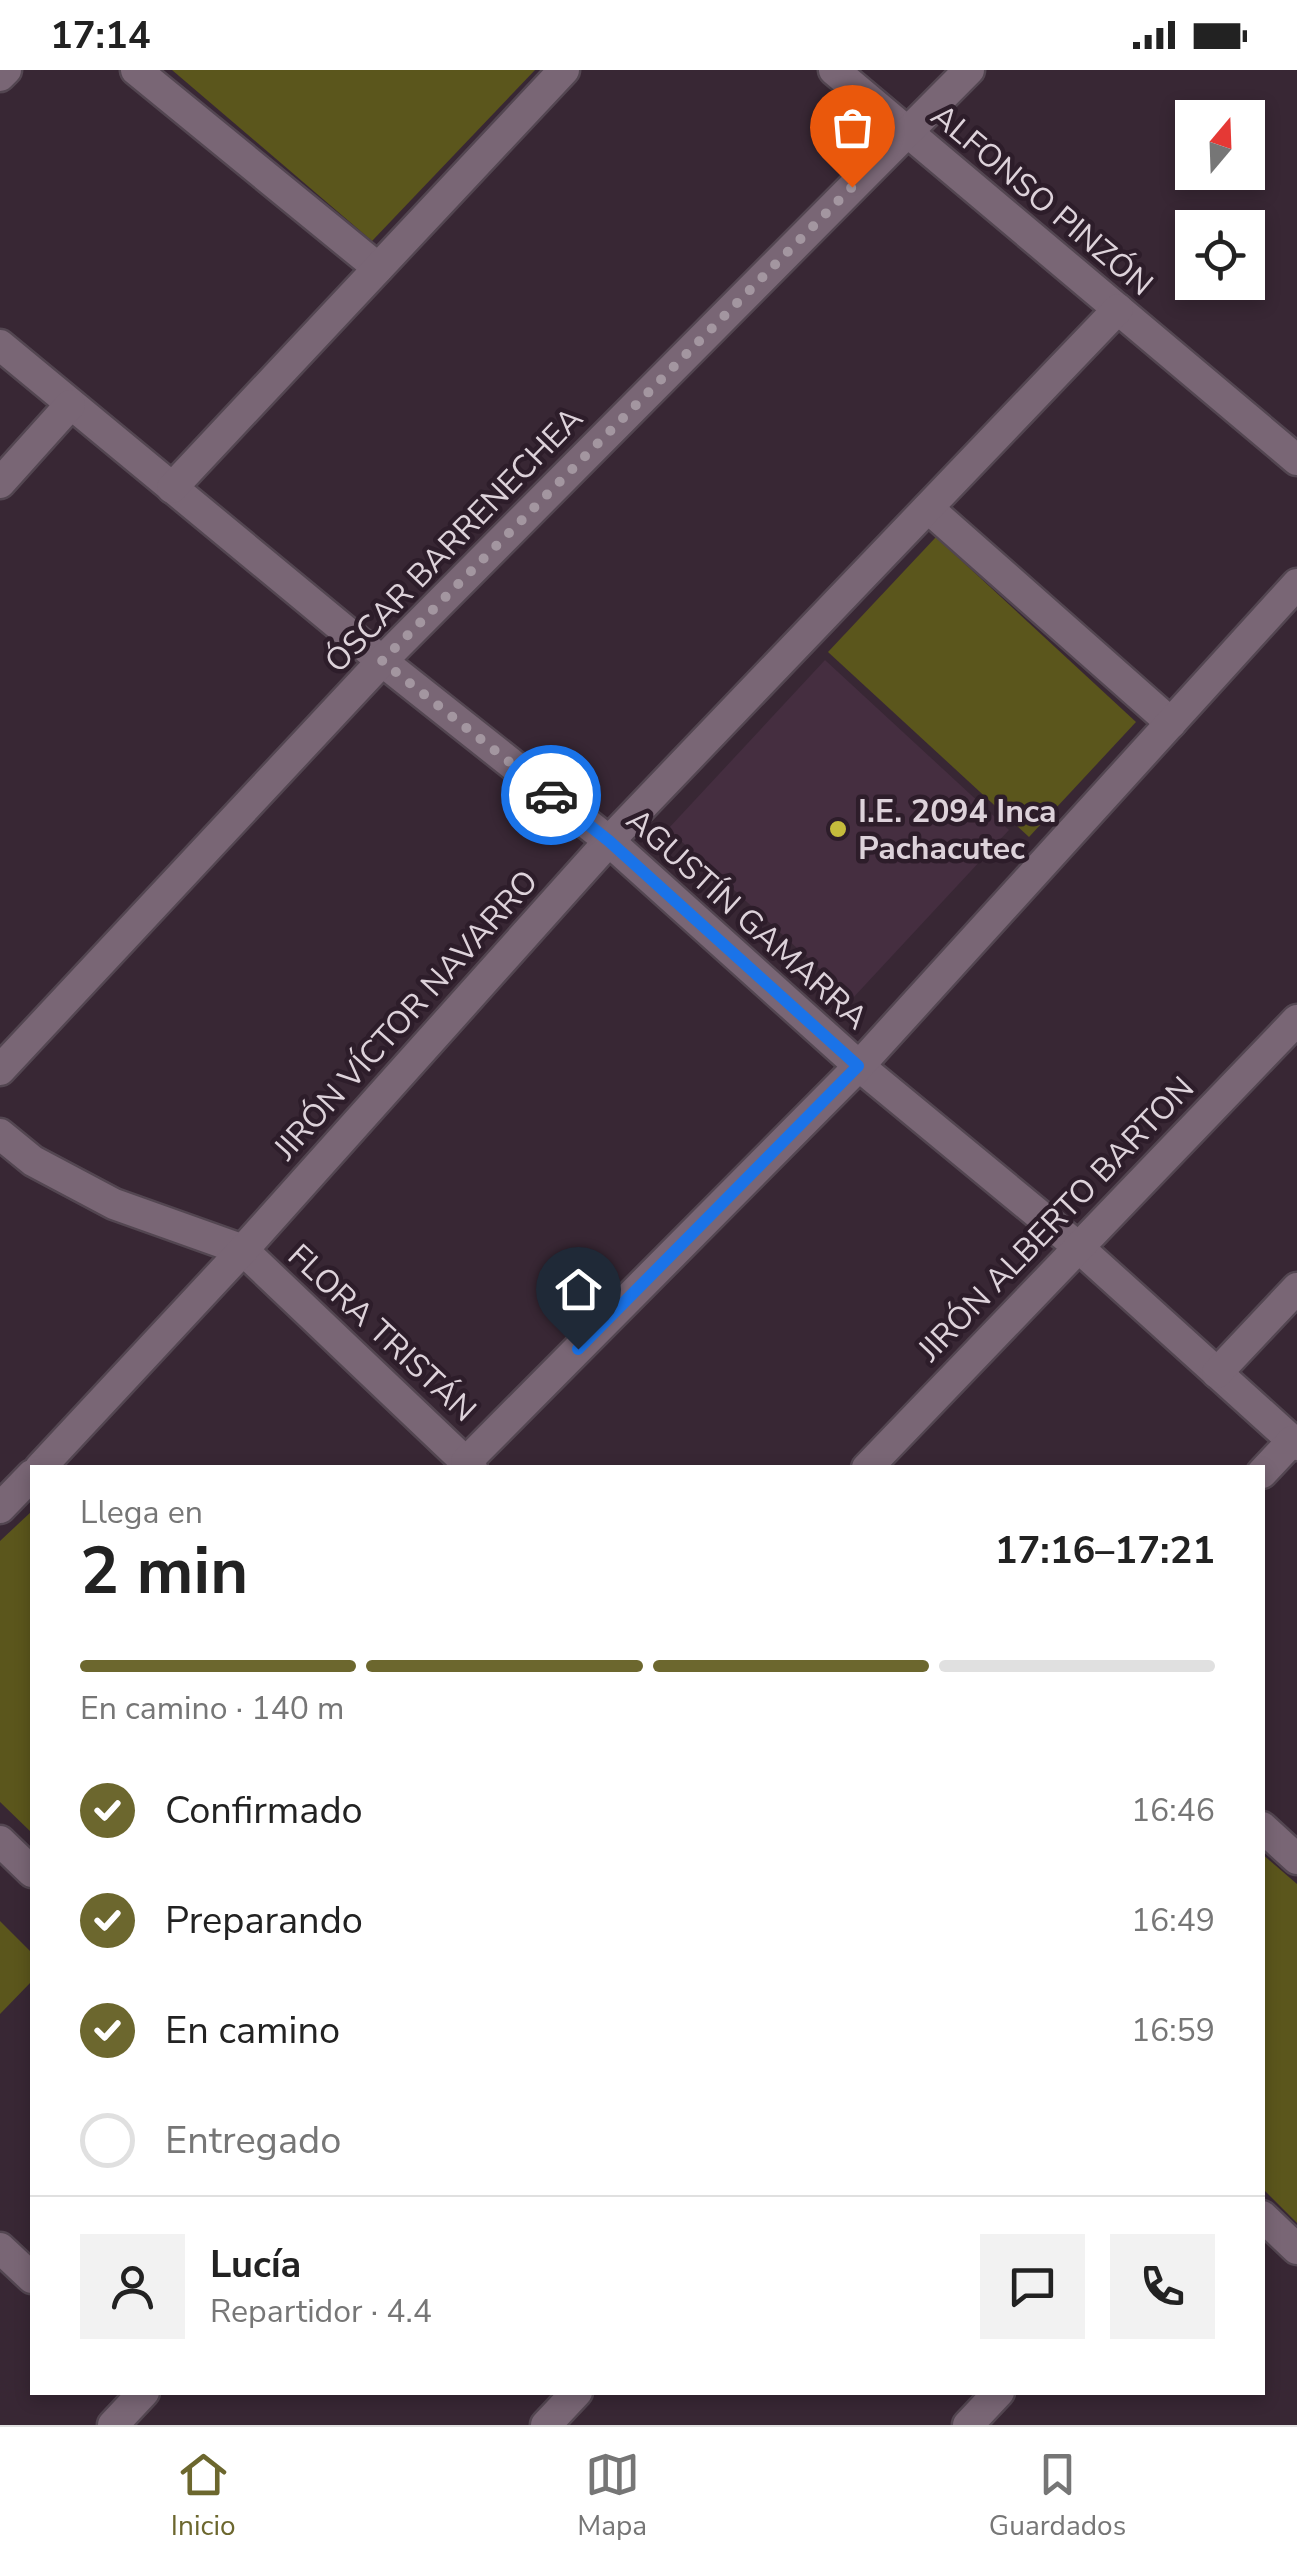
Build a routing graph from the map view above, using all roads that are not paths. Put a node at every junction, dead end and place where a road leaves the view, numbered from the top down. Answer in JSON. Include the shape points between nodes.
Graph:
{"nodes":[{"id":1,"x":6,"y":70,"type":"edge"},
{"id":2,"x":136,"y":70,"type":"edge"},
{"id":3,"x":564,"y":70,"type":"edge"},
{"id":4,"x":834,"y":70,"type":"edge"},
{"id":5,"x":969,"y":70,"type":"edge"},
{"id":6,"x":0,"y":76,"type":"edge"},
{"id":7,"x":906,"y":131,"type":"junction"},
{"id":8,"x":378,"y":268,"type":"junction"},
{"id":9,"x":1118,"y":309,"type":"junction"},
{"id":10,"x":0,"y":345,"type":"edge"},
{"id":11,"x":70,"y":405,"type":"junction"},
{"id":12,"x":1297,"y":460,"type":"edge"},
{"id":13,"x":0,"y":483,"type":"edge"},
{"id":14,"x":172,"y":488,"type":"junction"},
{"id":15,"x":928,"y":508,"type":"junction"},
{"id":16,"x":1297,"y":584,"type":"edge"},
{"id":17,"x":382,"y":661,"type":"junction"},
{"id":18,"x":1171,"y":723,"type":"junction"},
{"id":19,"x":609,"y":841,"type":"junction"},
{"id":20,"x":1297,"y":1020,"type":"edge"},
{"id":21,"x":858,"y":1066,"type":"junction"},
{"id":22,"x":0,"y":1070,"type":"edge"},
{"id":23,"x":0,"y":1134,"type":"edge"},
{"id":24,"x":1077,"y":1246,"type":"junction"},
{"id":25,"x":243,"y":1250,"type":"junction"},
{"id":26,"x":1297,"y":1288,"type":"edge"},
{"id":27,"x":1217,"y":1373,"type":"junction"},
{"id":28,"x":1294,"y":1443,"type":"edge"},
{"id":29,"x":45,"y":1465,"type":"edge"},
{"id":30,"x":469,"y":1465,"type":"edge"},
{"id":31,"x":870,"y":1465,"type":"edge"},
{"id":32,"x":1265,"y":1470,"type":"edge"},
{"id":33,"x":30,"y":1479,"type":"edge"},
{"id":34,"x":0,"y":1508,"type":"edge"},
{"id":35,"x":1265,"y":1830,"type":"edge"},
{"id":36,"x":0,"y":1841,"type":"edge"},
{"id":37,"x":1297,"y":1858,"type":"edge"},
{"id":38,"x":30,"y":1870,"type":"edge"},
{"id":39,"x":1265,"y":2219,"type":"edge"},
{"id":40,"x":0,"y":2248,"type":"edge"},
{"id":41,"x":1297,"y":2249,"type":"edge"},
{"id":42,"x":30,"y":2276,"type":"edge"},
{"id":43,"x":141,"y":2395,"type":"edge"},
{"id":44,"x":575,"y":2395,"type":"edge"},
{"id":45,"x":996,"y":2395,"type":"edge"},
{"id":46,"x":114,"y":2425,"type":"edge"},
{"id":47,"x":546,"y":2425,"type":"edge"},
{"id":48,"x":968,"y":2425,"type":"edge"}],
"edges":[{"from":1,"to":6,"type":"street"},
{"from":2,"to":8,"type":"street"},
{"from":3,"to":8,"type":"street"},
{"from":4,"to":7,"type":"street","name":"ALFONSO PINZÓN"},
{"from":5,"to":7,"type":"street","name":"ÓSCAR BARRENECHEA"},
{"from":7,"to":9,"type":"street","name":"ALFONSO PINZÓN"},
{"from":7,"to":17,"type":"street","name":"ÓSCAR BARRENECHEA"},
{"from":8,"to":14,"type":"street"},
{"from":9,"to":12,"type":"street","name":"ALFONSO PINZÓN"},
{"from":9,"to":15,"type":"street","name":"JIRÓN VÍCTOR NAVARRO"},
{"from":10,"to":11,"type":"street","name":"AGUSTÍN GAMARRA"},
{"from":11,"to":13,"type":"street"},
{"from":11,"to":14,"type":"street","name":"AGUSTÍN GAMARRA"},
{"from":14,"to":17,"type":"street","name":"AGUSTÍN GAMARRA"},
{"from":15,"to":18,"type":"street"},
{"from":15,"to":19,"type":"street","name":"JIRÓN VÍCTOR NAVARRO"},
{"from":16,"to":18,"type":"street"},
{"from":17,"to":19,"type":"street","name":"AGUSTÍN GAMARRA"},
{"from":17,"to":22,"type":"street","name":"ÓSCAR BARRENECHEA"},
{"from":18,"to":21,"type":"street"},
{"from":19,"to":21,"type":"street","name":"AGUSTÍN GAMARRA"},
{"from":19,"to":25,"type":"street","name":"JIRÓN VÍCTOR NAVARRO"},
{"from":20,"to":24,"type":"street","name":"JIRÓN ALBERTO BARTON"},
{"from":21,"to":24,"type":"street","name":"AGUSTÍN GAMARRA"},
{"from":21,"to":30,"type":"street"},
{"from":23,"to":25,"type":"street","via":[[33,1161],[114,1204]]},
{"from":24,"to":27,"type":"street","name":"AGUSTÍN GAMARRA"},
{"from":24,"to":31,"type":"street","name":"JIRÓN ALBERTO BARTON"},
{"from":25,"to":29,"type":"street","name":"JIRÓN VÍCTOR NAVARRO"},
{"from":25,"to":30,"type":"street","name":"FLORA TRISTÁN"},
{"from":26,"to":27,"type":"street"},
{"from":27,"to":28,"type":"street","name":"AGUSTÍN GAMARRA"},
{"from":28,"to":32,"type":"street"},
{"from":33,"to":34,"type":"street","name":"JIRÓN VÍCTOR NAVARRO"},
{"from":35,"to":37,"type":"street"},
{"from":36,"to":38,"type":"street"},
{"from":39,"to":41,"type":"street"},
{"from":40,"to":42,"type":"street"},
{"from":43,"to":46,"type":"street"},
{"from":44,"to":47,"type":"street"},
{"from":45,"to":48,"type":"street"}]}
